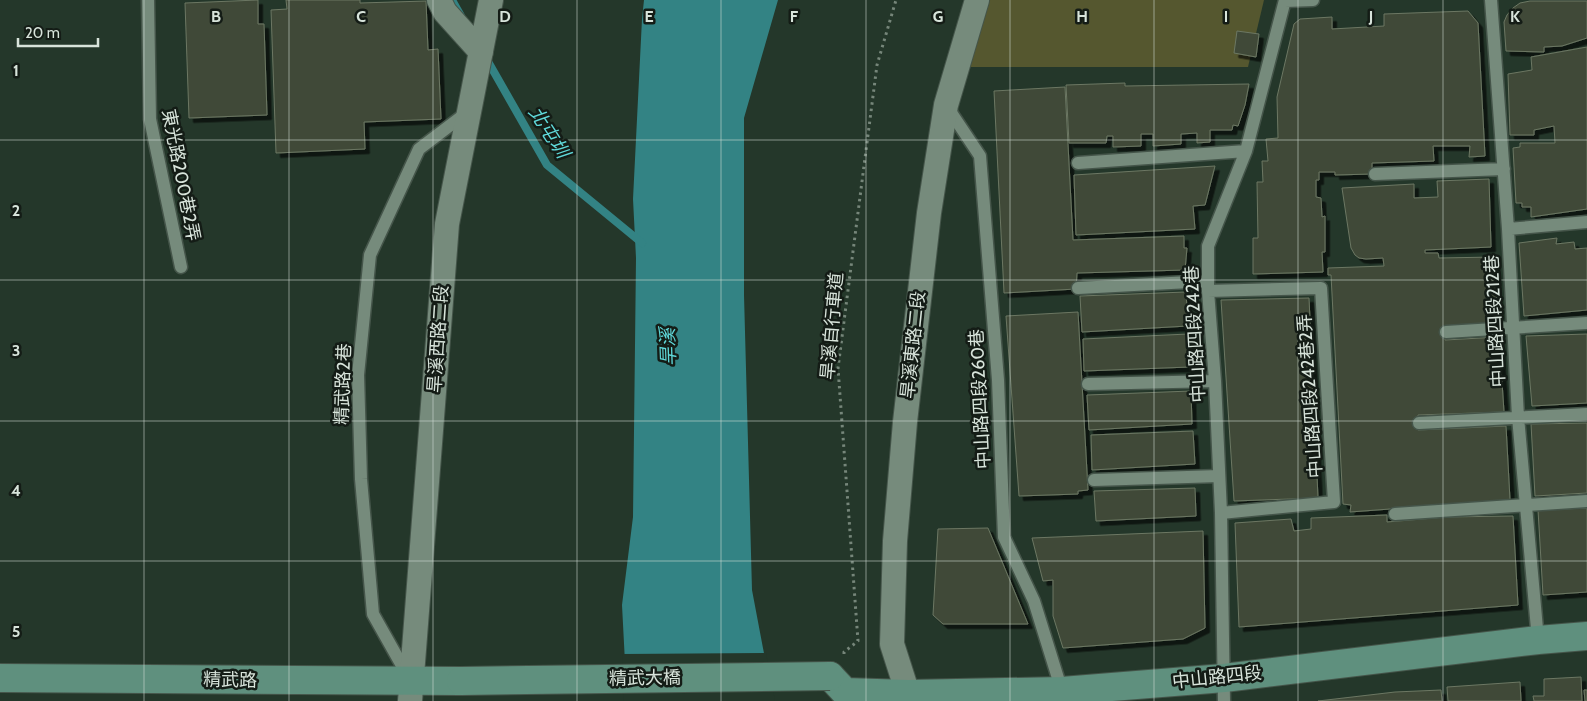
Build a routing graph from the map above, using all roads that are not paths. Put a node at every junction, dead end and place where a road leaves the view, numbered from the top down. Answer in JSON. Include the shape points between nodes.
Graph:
{"nodes":[{"id":1,"x":148,"y":0,"type":"edge"},
{"id":2,"x":439,"y":0,"type":"edge"},
{"id":3,"x":491,"y":0,"type":"edge"},
{"id":4,"x":977,"y":0,"type":"edge"},
{"id":5,"x":1313,"y":0,"type":"edge"},
{"id":6,"x":1491,"y":0,"type":"edge"},
{"id":7,"x":1285,"y":1,"type":"edge"},
{"id":8,"x":481,"y":52,"type":"junction"},
{"id":9,"x":946,"y":105,"type":"junction"},
{"id":10,"x":469,"y":111,"type":"junction"},
{"id":11,"x":1246,"y":151,"type":"junction"},
{"id":12,"x":1078,"y":163,"type":"dead end"},
{"id":13,"x":1504,"y":169,"type":"junction"},
{"id":14,"x":1375,"y":174,"type":"dead end"},
{"id":15,"x":1587,"y":222,"type":"edge"},
{"id":16,"x":1508,"y":228,"type":"junction"},
{"id":17,"x":181,"y":267,"type":"dead end"},
{"id":18,"x":1208,"y":286,"type":"junction"},
{"id":19,"x":1078,"y":288,"type":"dead end"},
{"id":20,"x":1587,"y":323,"type":"edge"},
{"id":21,"x":1514,"y":329,"type":"junction"},
{"id":22,"x":1446,"y":332,"type":"dead end"},
{"id":23,"x":1215,"y":381,"type":"junction"},
{"id":24,"x":1088,"y":384,"type":"dead end"},
{"id":25,"x":1587,"y":414,"type":"edge"},
{"id":26,"x":1518,"y":417,"type":"junction"},
{"id":27,"x":1419,"y":423,"type":"dead end"},
{"id":28,"x":1218,"y":476,"type":"junction"},
{"id":29,"x":1094,"y":480,"type":"dead end"},
{"id":30,"x":1587,"y":501,"type":"edge"},
{"id":31,"x":1526,"y":505,"type":"junction"},
{"id":32,"x":1221,"y":513,"type":"junction"},
{"id":33,"x":1395,"y":514,"type":"dead end"},
{"id":34,"x":1587,"y":636,"type":"edge"},
{"id":35,"x":1538,"y":640,"type":"junction"},
{"id":36,"x":0,"y":678,"type":"edge"},
{"id":37,"x":460,"y":681,"type":"joint"},
{"id":38,"x":1224,"y":689,"type":"edge"},
{"id":39,"x":838,"y":690,"type":"edge"},
{"id":40,"x":411,"y":691,"type":"edge"},
{"id":41,"x":1062,"y":691,"type":"junction"},
{"id":42,"x":908,"y":697,"type":"edge"}],
"edges":[{"from":1,"to":17,"type":"lane","name":"東光路200巷2弄","via":[[150,119]]},
{"from":2,"to":8,"type":"street","via":[[445,12]]},
{"from":3,"to":8,"type":"street","name":"旱溪西路二段"},
{"from":4,"to":9,"type":"street","name":"旱溪東路二段"},
{"from":5,"to":7,"type":"lane"},
{"from":6,"to":13,"type":"lane","name":"中山路四段212巷"},
{"from":7,"to":11,"type":"lane","name":"中山路四段242巷"},
{"from":8,"to":10,"type":"street","name":"旱溪西路二段"},
{"from":9,"to":41,"type":"lane","name":"中山路四段260巷","via":[[980,156],[998,380],[1004,537],[1034,601]]},
{"from":9,"to":42,"type":"street","name":"旱溪東路二段","via":[[928,212],[895,541],[892,644]]},
{"from":10,"to":40,"type":"street","name":"旱溪西路二段","via":[[447,224]]},
{"from":10,"to":40,"type":"lane","name":"精武路2巷","via":[[419,150],[370,255],[358,376],[361,479],[372,614]]},
{"from":11,"to":12,"type":"lane"},
{"from":11,"to":18,"type":"lane","name":"中山路四段242巷","via":[[1208,246]]},
{"from":13,"to":14,"type":"lane"},
{"from":13,"to":16,"type":"lane","name":"中山路四段212巷"},
{"from":15,"to":16,"type":"lane"},
{"from":16,"to":21,"type":"lane","name":"中山路四段212巷"},
{"from":18,"to":19,"type":"lane"},
{"from":18,"to":23,"type":"lane","name":"中山路四段242巷"},
{"from":18,"to":32,"type":"lane","name":"中山路四段242巷2弄","via":[[1321,288],[1334,502]]},
{"from":20,"to":21,"type":"lane"},
{"from":21,"to":22,"type":"lane"},
{"from":21,"to":26,"type":"lane","name":"中山路四段212巷"},
{"from":23,"to":24,"type":"lane"},
{"from":23,"to":28,"type":"lane","name":"中山路四段242巷"},
{"from":25,"to":26,"type":"lane"},
{"from":26,"to":27,"type":"lane"},
{"from":26,"to":31,"type":"lane","name":"中山路四段212巷"},
{"from":28,"to":29,"type":"lane"},
{"from":28,"to":32,"type":"lane","name":"中山路四段242巷"},
{"from":30,"to":31,"type":"lane"},
{"from":31,"to":33,"type":"lane"},
{"from":31,"to":35,"type":"lane","name":"中山路四段212巷"},
{"from":32,"to":38,"type":"lane","name":"中山路四段242巷"},
{"from":34,"to":35,"type":"street","name":"中山路四段"},
{"from":35,"to":38,"type":"street","name":"中山路四段"},
{"from":36,"to":40,"type":"street","name":"精武路"},
{"from":37,"to":39,"type":"street","name":"精武大橋","bridge":true},
{"from":37,"to":40,"type":"street","name":"精武路"},
{"from":38,"to":41,"type":"street","name":"中山路四段"},
{"from":39,"to":42,"type":"street","name":"中山路四段"},
{"from":41,"to":42,"type":"street","name":"中山路四段"}]}
